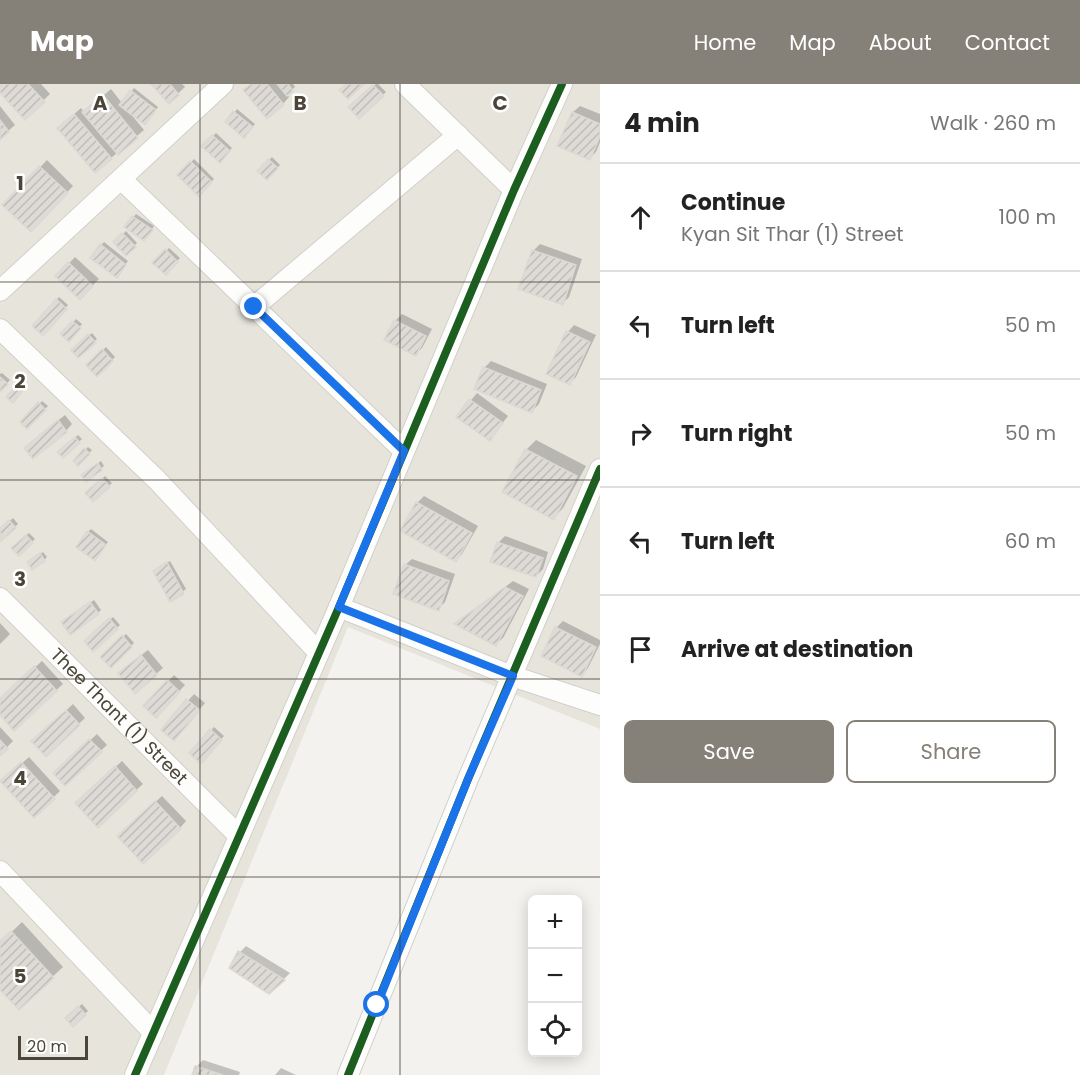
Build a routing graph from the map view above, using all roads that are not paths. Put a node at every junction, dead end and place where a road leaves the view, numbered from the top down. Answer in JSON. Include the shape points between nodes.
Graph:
{"nodes":[{"id":1,"x":223,"y":84,"type":"edge"},
{"id":2,"x":405,"y":84,"type":"edge"},
{"id":3,"x":562,"y":84,"type":"edge"},
{"id":4,"x":458,"y":135,"type":"junction"},
{"id":5,"x":121,"y":179,"type":"junction"},
{"id":6,"x":514,"y":190,"type":"junction"},
{"id":7,"x":0,"y":291,"type":"edge"},
{"id":8,"x":254,"y":307,"type":"junction"},
{"id":9,"x":0,"y":328,"type":"edge"},
{"id":10,"x":404,"y":451,"type":"junction"},
{"id":11,"x":600,"y":469,"type":"edge"},
{"id":12,"x":0,"y":598,"type":"edge"},
{"id":13,"x":339,"y":607,"type":"junction"},
{"id":14,"x":319,"y":652,"type":"junction"},
{"id":15,"x":513,"y":676,"type":"junction"},
{"id":16,"x":600,"y":705,"type":"edge"},
{"id":17,"x":239,"y":836,"type":"junction"},
{"id":18,"x":0,"y":871,"type":"edge"},
{"id":19,"x":153,"y":1032,"type":"junction"},
{"id":20,"x":135,"y":1075,"type":"edge"},
{"id":21,"x":348,"y":1075,"type":"edge"}],
"edges":[{"from":1,"to":5,"type":"street"},
{"from":2,"to":4,"type":"street"},
{"from":3,"to":6,"type":"street"},
{"from":4,"to":6,"type":"street"},
{"from":4,"to":8,"type":"street"},
{"from":5,"to":7,"type":"street"},
{"from":5,"to":8,"type":"street"},
{"from":6,"to":10,"type":"street"},
{"from":8,"to":10,"type":"street"},
{"from":9,"to":14,"type":"street","via":[[157,480]]},
{"from":10,"to":13,"type":"street"},
{"from":11,"to":15,"type":"street"},
{"from":12,"to":17,"type":"street","name":"Thee Thant (1) Street"},
{"from":13,"to":14,"type":"street"},
{"from":13,"to":15,"type":"street"},
{"from":14,"to":17,"type":"street"},
{"from":15,"to":16,"type":"street"},
{"from":15,"to":21,"type":"street"},
{"from":17,"to":19,"type":"street"},
{"from":18,"to":19,"type":"street"},
{"from":19,"to":20,"type":"street"}]}
